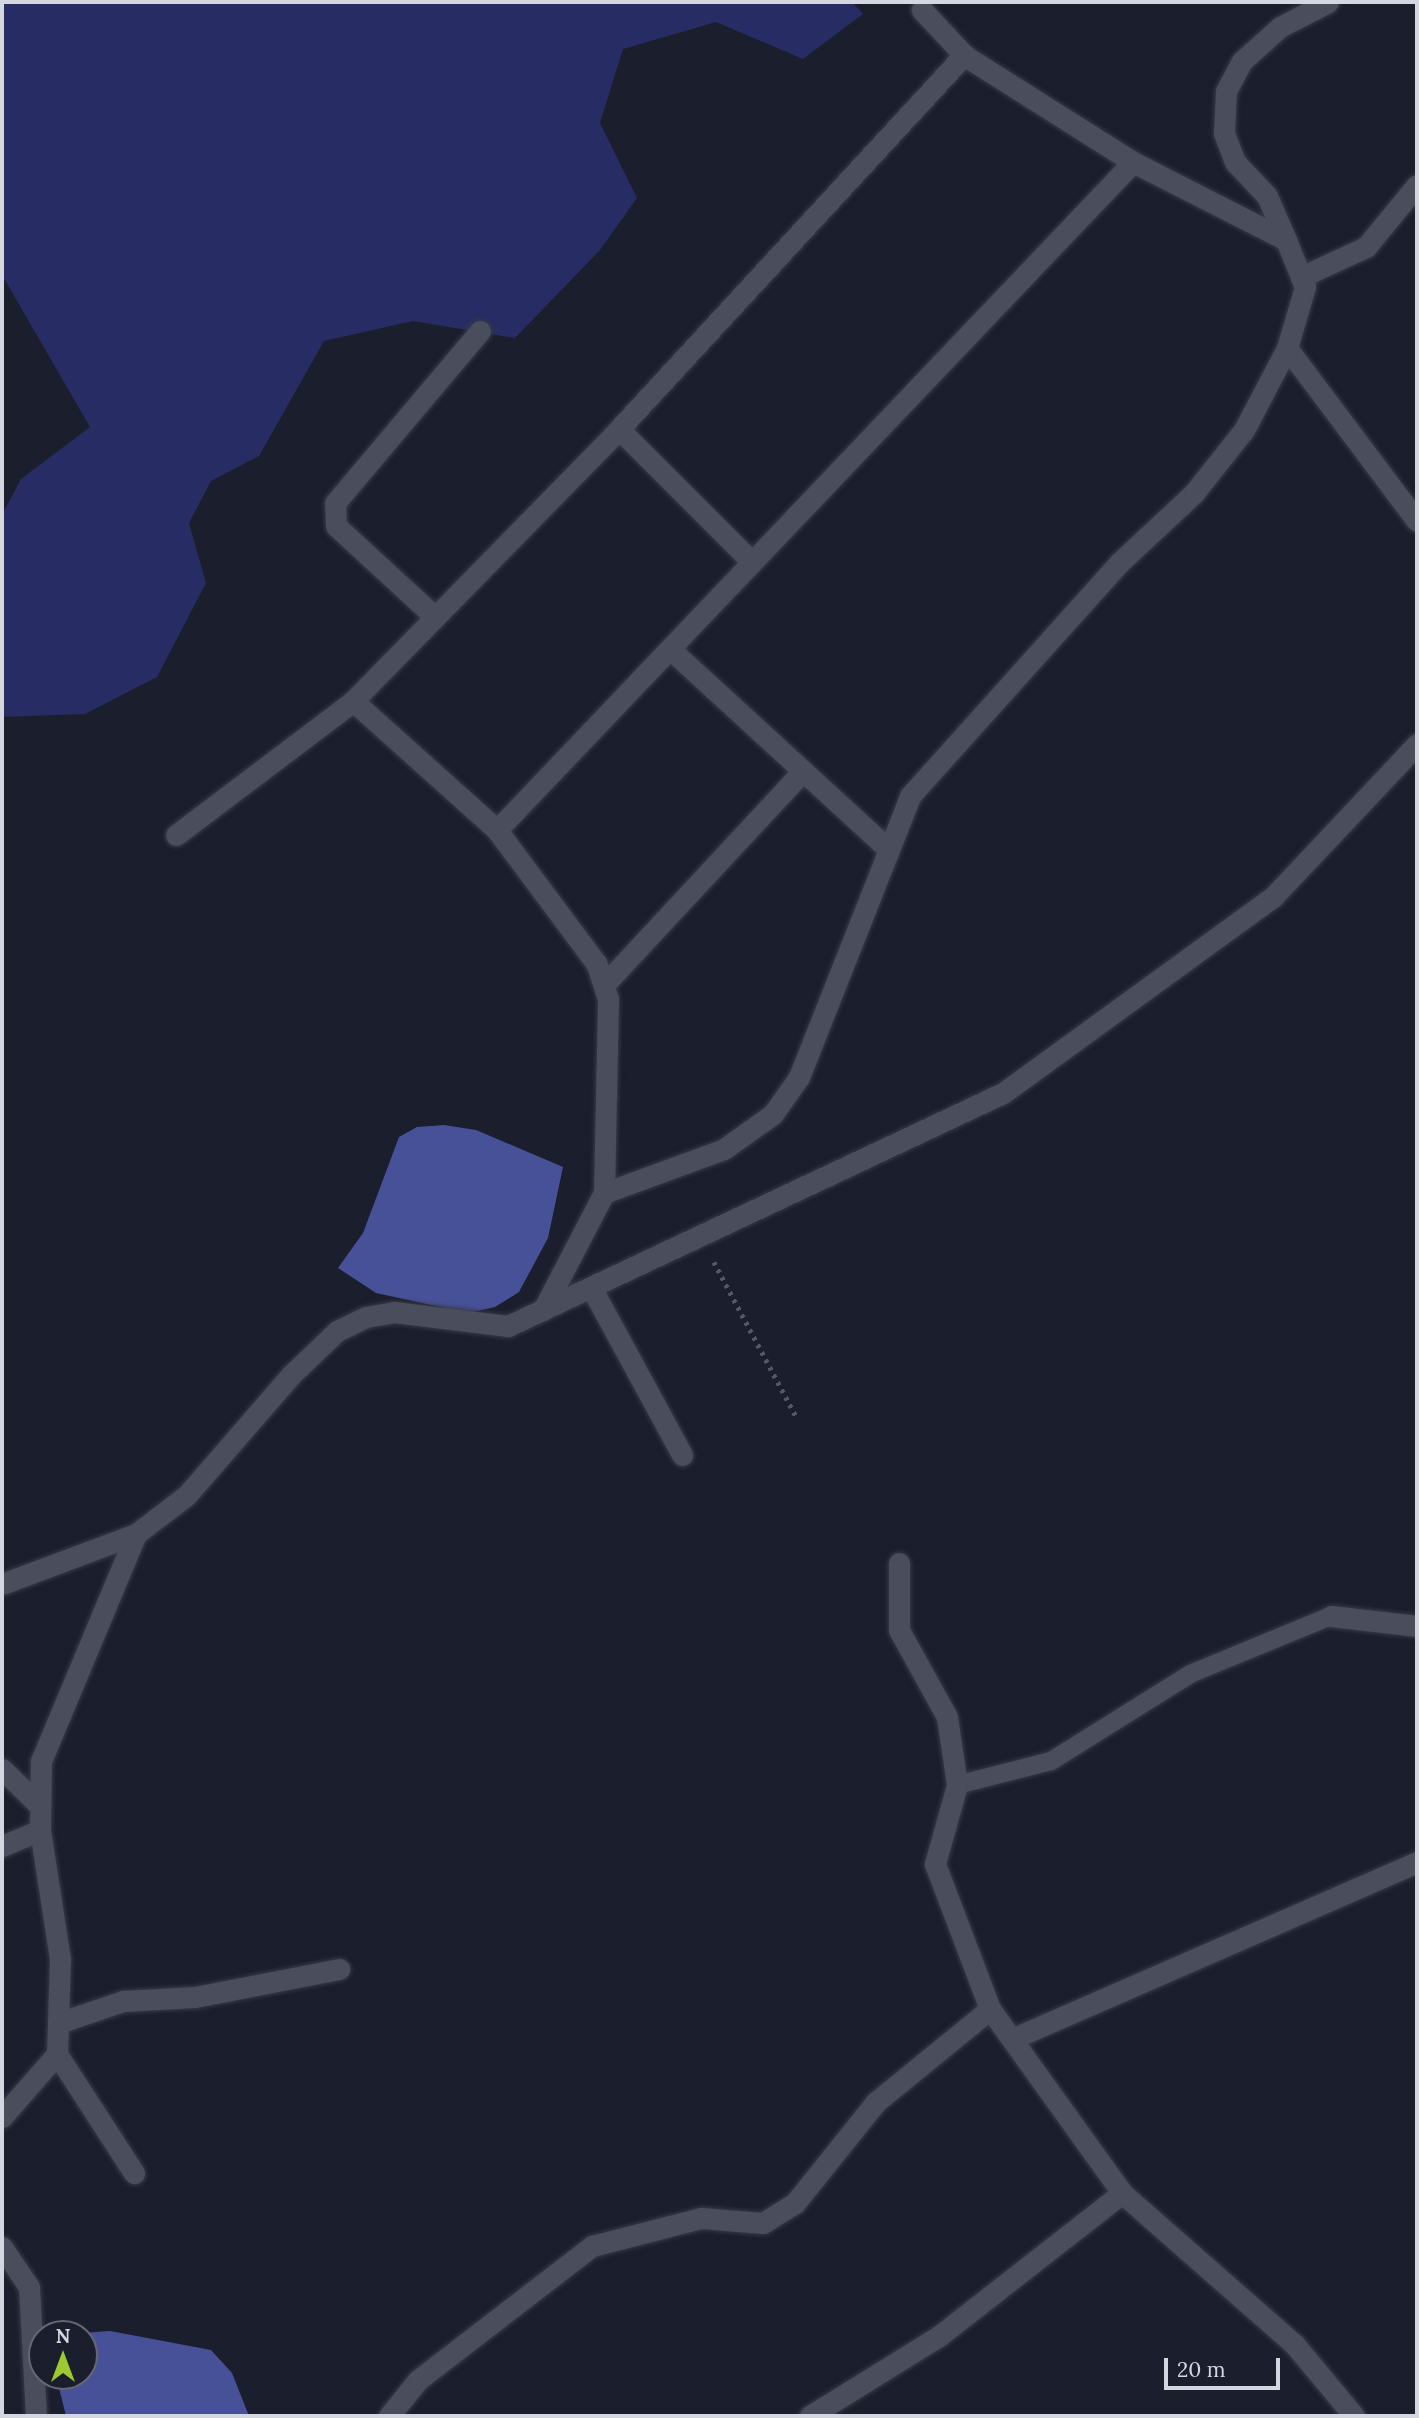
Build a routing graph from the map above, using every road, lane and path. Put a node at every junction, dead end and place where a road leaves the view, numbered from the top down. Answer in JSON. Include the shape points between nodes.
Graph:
{"nodes":[{"id":1,"x":1328,"y":2,"type":"edge"},
{"id":2,"x":922,"y":10,"type":"dead end"},
{"id":3,"x":964,"y":55,"type":"junction"},
{"id":4,"x":1133,"y":162,"type":"junction"},
{"id":5,"x":1417,"y":185,"type":"edge"},
{"id":6,"x":1286,"y":240,"type":"junction"},
{"id":7,"x":1301,"y":276,"type":"junction"},
{"id":8,"x":480,"y":331,"type":"dead end"},
{"id":9,"x":1287,"y":348,"type":"junction"},
{"id":10,"x":618,"y":429,"type":"junction"},
{"id":11,"x":1417,"y":521,"type":"edge"},
{"id":12,"x":752,"y":562,"type":"junction"},
{"id":13,"x":435,"y":617,"type":"junction"},
{"id":14,"x":670,"y":649,"type":"junction"},
{"id":15,"x":353,"y":702,"type":"junction"},
{"id":16,"x":1417,"y":744,"type":"edge"},
{"id":17,"x":803,"y":771,"type":"junction"},
{"id":18,"x":497,"y":830,"type":"junction"},
{"id":19,"x":176,"y":835,"type":"dead end"},
{"id":20,"x":889,"y":850,"type":"junction"},
{"id":21,"x":604,"y":985,"type":"junction"},
{"id":22,"x":604,"y":1193,"type":"junction"},
{"id":23,"x":702,"y":1240,"type":"junction"},
{"id":24,"x":592,"y":1289,"type":"junction"},
{"id":25,"x":542,"y":1310,"type":"junction"},
{"id":26,"x":797,"y":1418,"type":"dead end"},
{"id":27,"x":682,"y":1455,"type":"dead end"},
{"id":28,"x":136,"y":1534,"type":"junction"},
{"id":29,"x":899,"y":1563,"type":"dead end"},
{"id":30,"x":2,"y":1584,"type":"edge"},
{"id":31,"x":1331,"y":1616,"type":"joint"},
{"id":32,"x":1417,"y":1626,"type":"edge"},
{"id":33,"x":2,"y":1769,"type":"edge"},
{"id":34,"x":957,"y":1785,"type":"junction"},
{"id":35,"x":40,"y":1806,"type":"junction"},
{"id":36,"x":40,"y":1830,"type":"junction"},
{"id":37,"x":2,"y":1846,"type":"edge"},
{"id":38,"x":1417,"y":1863,"type":"edge"},
{"id":39,"x":339,"y":1969,"type":"dead end"},
{"id":40,"x":990,"y":2009,"type":"junction"},
{"id":41,"x":58,"y":2023,"type":"junction"},
{"id":42,"x":1012,"y":2039,"type":"junction"},
{"id":43,"x":57,"y":2054,"type":"junction"},
{"id":44,"x":2,"y":2117,"type":"edge"},
{"id":45,"x":134,"y":2173,"type":"dead end"},
{"id":46,"x":1122,"y":2193,"type":"junction"},
{"id":47,"x":2,"y":2247,"type":"edge"},
{"id":48,"x":36,"y":2416,"type":"edge"},
{"id":49,"x":389,"y":2416,"type":"edge"},
{"id":50,"x":810,"y":2416,"type":"edge"},
{"id":51,"x":1354,"y":2416,"type":"edge"}],
"edges":[{"from":1,"to":6,"type":"street","via":[[1280,27],[1242,61],[1226,91],[1227,143],[1235,162],[1268,196]]},
{"from":2,"to":3,"type":"street"},
{"from":3,"to":4,"type":"street"},
{"from":3,"to":10,"type":"street"},
{"from":4,"to":6,"type":"street"},
{"from":4,"to":12,"type":"street"},
{"from":5,"to":7,"type":"street","via":[[1366,247]]},
{"from":6,"to":7,"type":"street"},
{"from":7,"to":9,"type":"street","via":[[1306,287]]},
{"from":8,"to":13,"type":"street","via":[[335,503],[336,526]]},
{"from":9,"to":11,"type":"street"},
{"from":9,"to":20,"type":"street","via":[[1244,430],[1194,493],[1119,564],[910,796]]},
{"from":10,"to":12,"type":"street"},
{"from":10,"to":13,"type":"street"},
{"from":12,"to":14,"type":"street"},
{"from":13,"to":15,"type":"street"},
{"from":14,"to":17,"type":"street"},
{"from":14,"to":18,"type":"street"},
{"from":15,"to":18,"type":"street"},
{"from":15,"to":19,"type":"street"},
{"from":16,"to":23,"type":"street","via":[[1273,897],[1087,1037],[1003,1093]]},
{"from":17,"to":20,"type":"street"},
{"from":17,"to":21,"type":"street"},
{"from":18,"to":21,"type":"street","via":[[596,963]]},
{"from":20,"to":22,"type":"street","via":[[799,1077],[773,1114],[724,1149]]},
{"from":21,"to":22,"type":"street"},
{"from":22,"to":25,"type":"street"},
{"from":23,"to":24,"type":"street"},
{"from":23,"to":26,"type":"path"},
{"from":24,"to":25,"type":"street"},
{"from":24,"to":27,"type":"street"},
{"from":25,"to":28,"type":"street","via":[[508,1326],[394,1312],[337,1331],[187,1495]]},
{"from":28,"to":30,"type":"street"},
{"from":28,"to":35,"type":"street","via":[[41,1761]]},
{"from":29,"to":34,"type":"street","via":[[899,1630],[947,1717]]},
{"from":31,"to":32,"type":"street"},
{"from":31,"to":34,"type":"lane","via":[[1190,1674],[1051,1761]]},
{"from":33,"to":35,"type":"street"},
{"from":34,"to":40,"type":"street","via":[[934,1864]]},
{"from":35,"to":36,"type":"street"},
{"from":36,"to":37,"type":"street"},
{"from":36,"to":41,"type":"street","via":[[60,1959]]},
{"from":38,"to":42,"type":"street"},
{"from":39,"to":41,"type":"street","via":[[195,1997],[122,2000]]},
{"from":40,"to":42,"type":"street"},
{"from":40,"to":49,"type":"street","via":[[877,2102],[795,2203],[762,2222],[701,2218],[592,2246],[418,2380]]},
{"from":41,"to":43,"type":"street"},
{"from":42,"to":46,"type":"street"},
{"from":43,"to":44,"type":"street"},
{"from":43,"to":45,"type":"street"},
{"from":46,"to":50,"type":"street","via":[[939,2336]]},
{"from":46,"to":51,"type":"street","via":[[1295,2345]]},
{"from":47,"to":48,"type":"street","via":[[29,2287]]}]}
